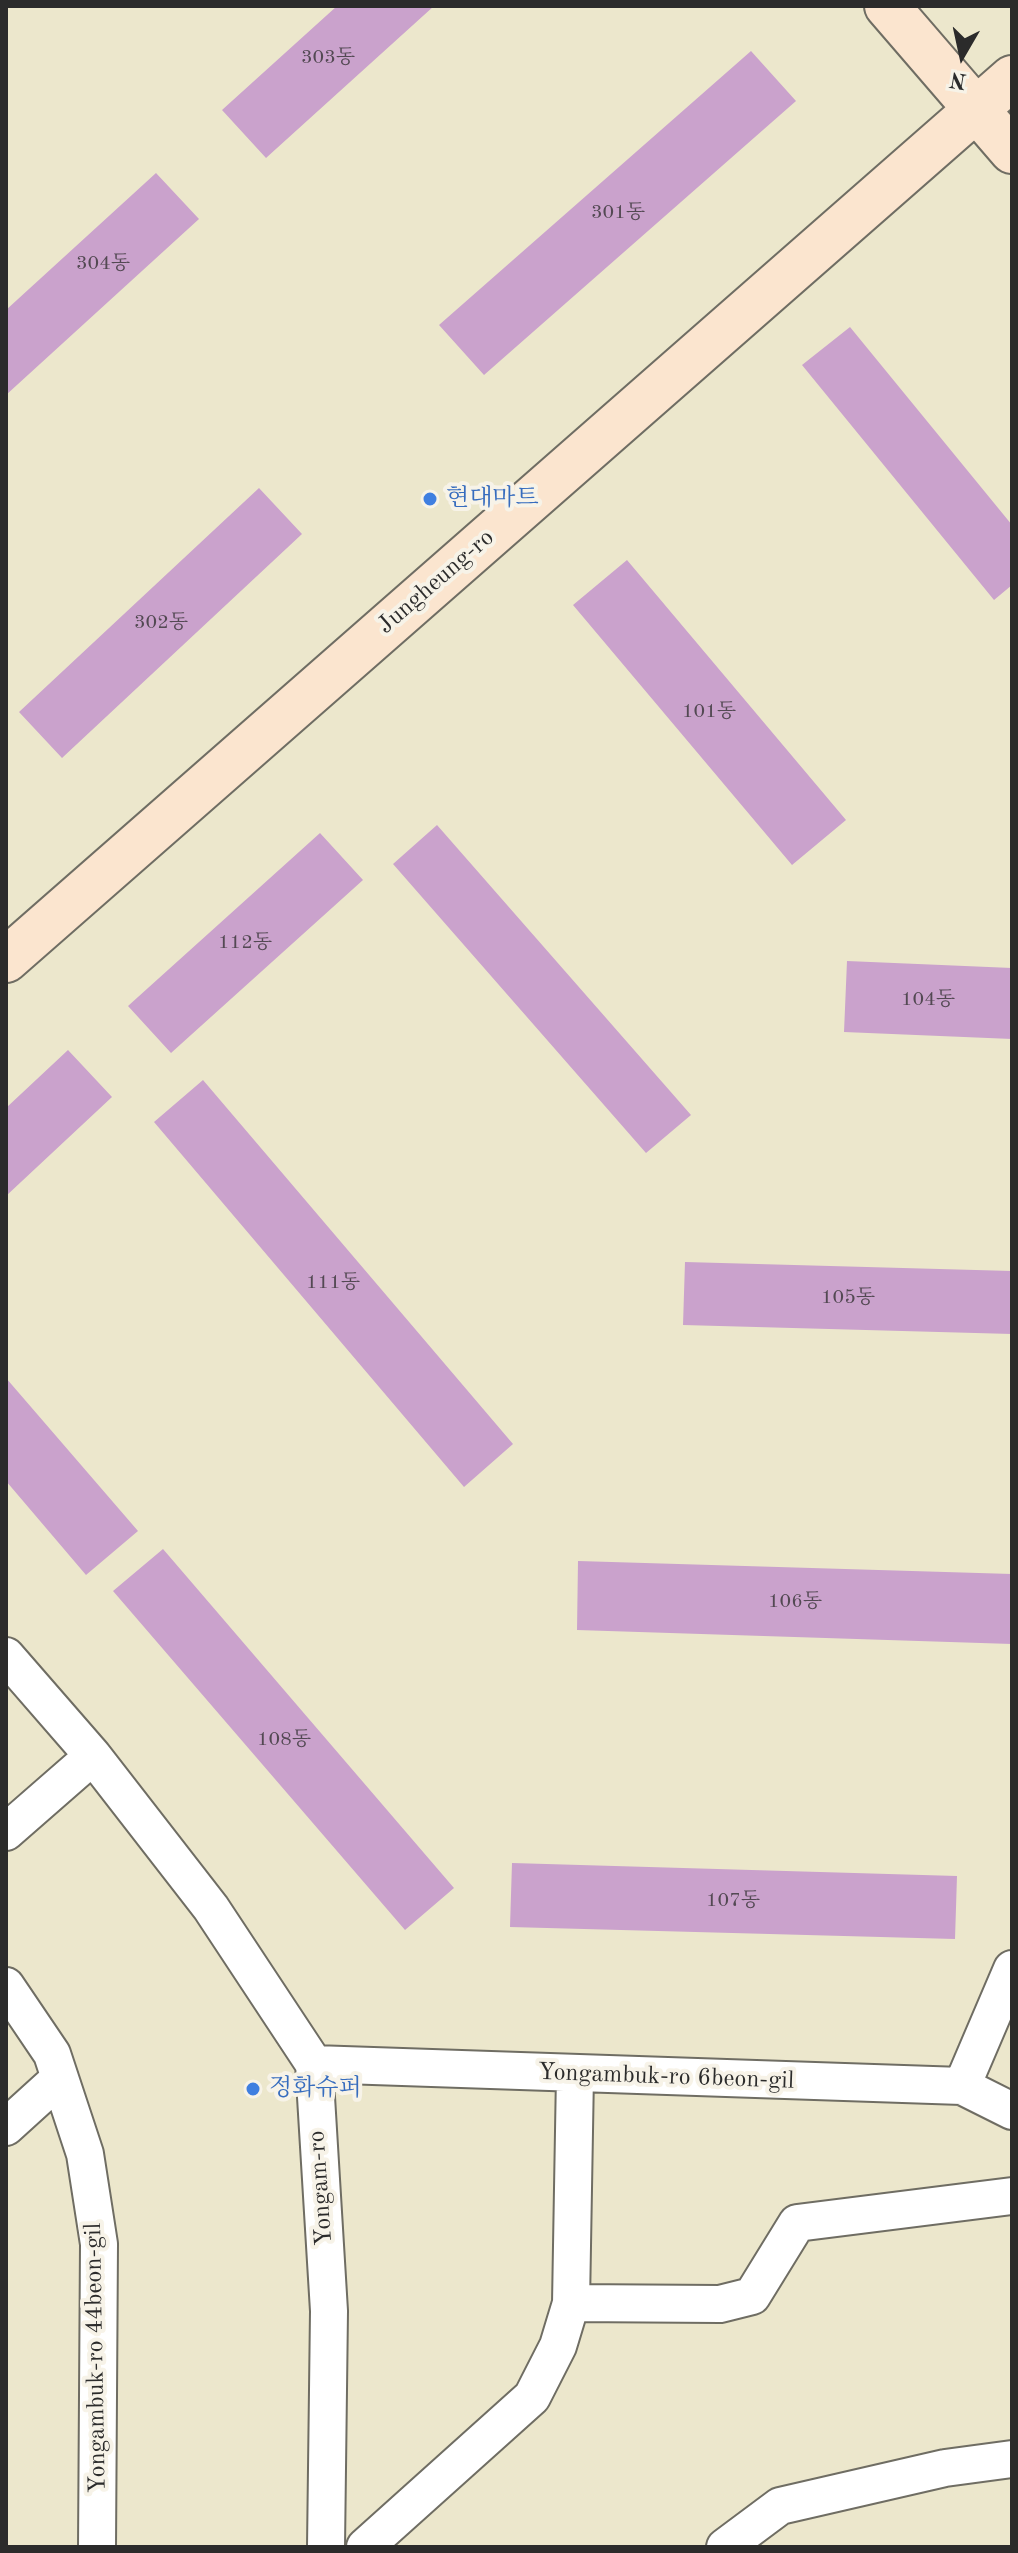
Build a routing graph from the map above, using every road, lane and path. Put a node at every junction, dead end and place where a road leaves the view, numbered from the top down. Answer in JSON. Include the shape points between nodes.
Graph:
{"nodes":[{"id":1,"x":887,"y":6,"type":"edge"},
{"id":2,"x":1012,"y":78,"type":"edge"},
{"id":3,"x":977,"y":108,"type":"junction"},
{"id":4,"x":1012,"y":151,"type":"edge"},
{"id":5,"x":6,"y":960,"type":"edge"},
{"id":6,"x":6,"y":1656,"type":"edge"},
{"id":7,"x":93,"y":1756,"type":"junction"},
{"id":8,"x":6,"y":1832,"type":"edge"},
{"id":9,"x":1012,"y":1969,"type":"edge"},
{"id":10,"x":6,"y":1986,"type":"edge"},
{"id":11,"x":314,"y":2064,"type":"junction"},
{"id":12,"x":575,"y":2074,"type":"junction"},
{"id":13,"x":60,"y":2078,"type":"junction"},
{"id":14,"x":962,"y":2086,"type":"junction"},
{"id":15,"x":1012,"y":2111,"type":"edge"},
{"id":16,"x":6,"y":2127,"type":"edge"},
{"id":17,"x":1012,"y":2196,"type":"edge"},
{"id":18,"x":571,"y":2303,"type":"junction"},
{"id":19,"x":1012,"y":2459,"type":"edge"},
{"id":20,"x":97,"y":2547,"type":"edge"},
{"id":21,"x":326,"y":2547,"type":"edge"},
{"id":22,"x":365,"y":2547,"type":"edge"},
{"id":23,"x":725,"y":2547,"type":"edge"}],
"edges":[{"from":1,"to":3,"type":"street"},
{"from":2,"to":3,"type":"street","name":"Jungheung-ro"},
{"from":3,"to":4,"type":"street"},
{"from":3,"to":5,"type":"street","name":"Jungheung-ro"},
{"from":6,"to":7,"type":"street","name":"Yongam-ro"},
{"from":7,"to":8,"type":"street"},
{"from":7,"to":11,"type":"street","name":"Yongam-ro","via":[[211,1908]]},
{"from":9,"to":14,"type":"street"},
{"from":10,"to":13,"type":"street","name":"Yongambuk-ro 44beon-gil","via":[[52,2054]]},
{"from":11,"to":12,"type":"street","name":"Yongambuk-ro 6beon-gil"},
{"from":11,"to":21,"type":"street","name":"Yongam-ro","via":[[329,2311]]},
{"from":12,"to":14,"type":"street","name":"Yongambuk-ro 6beon-gil"},
{"from":12,"to":18,"type":"street"},
{"from":13,"to":16,"type":"street"},
{"from":13,"to":20,"type":"street","name":"Yongambuk-ro 44beon-gil","via":[[85,2154],[99,2244]]},
{"from":14,"to":15,"type":"street","name":"Yongambuk-ro 6beon-gil"},
{"from":17,"to":18,"type":"street","via":[[797,2223],[752,2296],[720,2304]]},
{"from":18,"to":22,"type":"street","via":[[558,2346],[532,2397]]},
{"from":19,"to":23,"type":"street","via":[[945,2468],[780,2506]]}]}
